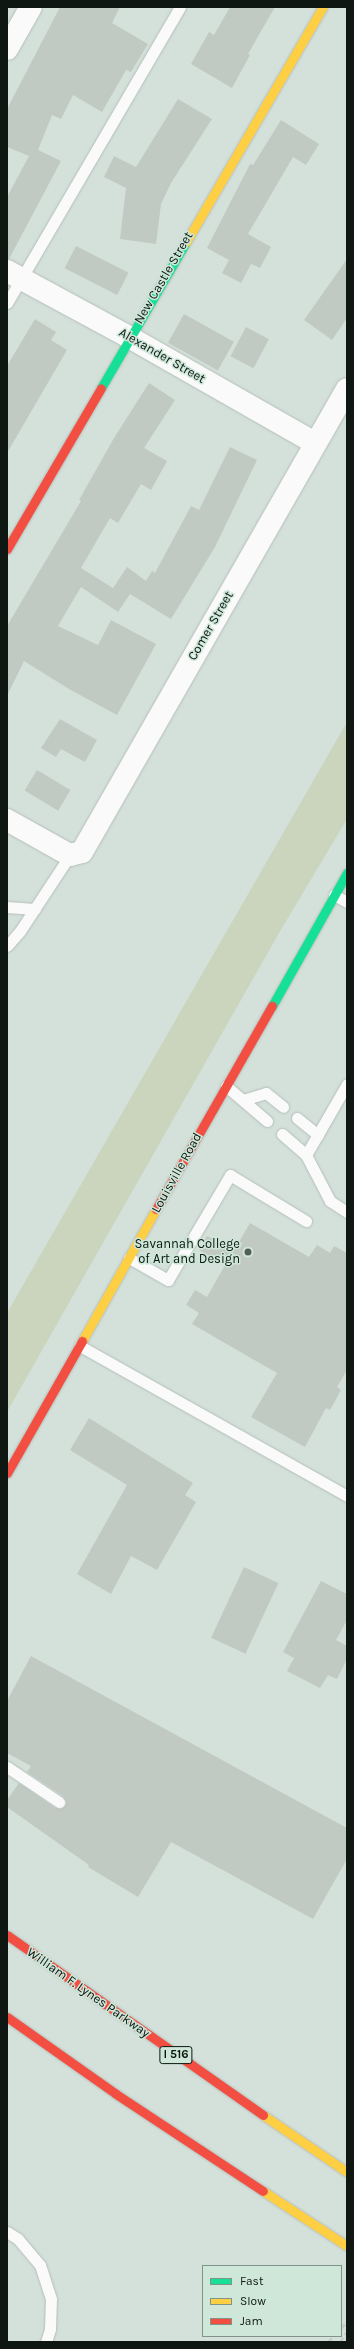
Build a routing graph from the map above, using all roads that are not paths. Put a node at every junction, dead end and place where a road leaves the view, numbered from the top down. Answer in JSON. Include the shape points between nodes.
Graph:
{"nodes":[{"id":1,"x":31,"y":7,"type":"edge"},
{"id":2,"x":180,"y":7,"type":"edge"},
{"id":3,"x":323,"y":7,"type":"edge"},
{"id":4,"x":7,"y":49,"type":"edge"},
{"id":5,"x":14,"y":275,"type":"edge"},
{"id":6,"x":7,"y":303,"type":"edge"},
{"id":7,"x":129,"y":337,"type":"junction"},
{"id":8,"x":347,"y":389,"type":"edge"},
{"id":9,"x":315,"y":444,"type":"junction"},
{"id":10,"x":7,"y":549,"type":"edge"},
{"id":11,"x":7,"y":820,"type":"edge"},
{"id":12,"x":70,"y":855,"type":"junction"},
{"id":13,"x":347,"y":873,"type":"edge"},
{"id":14,"x":334,"y":895,"type":"junction"},
{"id":15,"x":347,"y":902,"type":"edge"},
{"id":16,"x":7,"y":907,"type":"edge"},
{"id":17,"x":34,"y":909,"type":"junction"},
{"id":18,"x":7,"y":946,"type":"edge"},
{"id":19,"x":347,"y":1084,"type":"edge"},
{"id":20,"x":226,"y":1086,"type":"junction"},
{"id":21,"x":243,"y":1100,"type":"junction"},
{"id":22,"x":283,"y":1107,"type":"dead end"},
{"id":23,"x":297,"y":1118,"type":"dead end"},
{"id":24,"x":267,"y":1121,"type":"dead end"},
{"id":25,"x":282,"y":1134,"type":"dead end"},
{"id":26,"x":318,"y":1135,"type":"junction"},
{"id":27,"x":306,"y":1155,"type":"junction"},
{"id":28,"x":347,"y":1212,"type":"edge"},
{"id":29,"x":306,"y":1221,"type":"dead end"},
{"id":30,"x":129,"y":1258,"type":"junction"},
{"id":31,"x":80,"y":1346,"type":"junction"},
{"id":32,"x":7,"y":1473,"type":"edge"},
{"id":33,"x":347,"y":1496,"type":"edge"},
{"id":34,"x":7,"y":1767,"type":"edge"},
{"id":35,"x":59,"y":1802,"type":"dead end"},
{"id":36,"x":7,"y":1935,"type":"edge"},
{"id":37,"x":7,"y":2017,"type":"edge"},
{"id":38,"x":347,"y":2172,"type":"edge"},
{"id":39,"x":7,"y":2232,"type":"edge"},
{"id":40,"x":347,"y":2246,"type":"edge"},
{"id":41,"x":46,"y":2342,"type":"edge"}],
"edges":[{"from":1,"to":4,"type":"street"},
{"from":2,"to":5,"type":"lane"},
{"from":3,"to":7,"type":"main road","name":"New Castle Street"},
{"from":5,"to":6,"type":"lane"},
{"from":5,"to":7,"type":"street","name":"Alexander Street"},
{"from":7,"to":9,"type":"street","name":"Alexander Street"},
{"from":7,"to":10,"type":"main road","name":"New Castle Street"},
{"from":8,"to":9,"type":"street","name":"Comer Street"},
{"from":9,"to":12,"type":"street","name":"Comer Street","via":[[82,852]]},
{"from":11,"to":12,"type":"street"},
{"from":12,"to":17,"type":"lane"},
{"from":13,"to":14,"type":"main road","name":"Louisville Road"},
{"from":14,"to":15,"type":"lane"},
{"from":14,"to":20,"type":"main road","name":"Louisville Road"},
{"from":16,"to":17,"type":"lane"},
{"from":17,"to":18,"type":"lane"},
{"from":19,"to":26,"type":"lane"},
{"from":20,"to":21,"type":"lane"},
{"from":20,"to":30,"type":"main road","name":"Louisville Road"},
{"from":21,"to":22,"type":"lane","via":[[266,1093]]},
{"from":21,"to":24,"type":"lane"},
{"from":23,"to":26,"type":"lane"},
{"from":25,"to":27,"type":"lane"},
{"from":26,"to":27,"type":"lane"},
{"from":27,"to":28,"type":"lane","via":[[330,1201]]},
{"from":29,"to":30,"type":"lane","via":[[230,1175],[168,1280]]},
{"from":30,"to":31,"type":"main road","name":"Louisville Road"},
{"from":31,"to":32,"type":"main road","name":"Louisville Road"},
{"from":31,"to":33,"type":"lane"},
{"from":34,"to":35,"type":"lane"},
{"from":36,"to":38,"type":"main road","name":"William F. Lynes Parkway","number":"I 516","via":[[240,2100]]},
{"from":37,"to":40,"type":"main road","via":[[116,2094]]},
{"from":39,"to":41,"type":"lane","via":[[18,2239],[40,2265],[51,2299],[50,2329]]}]}
